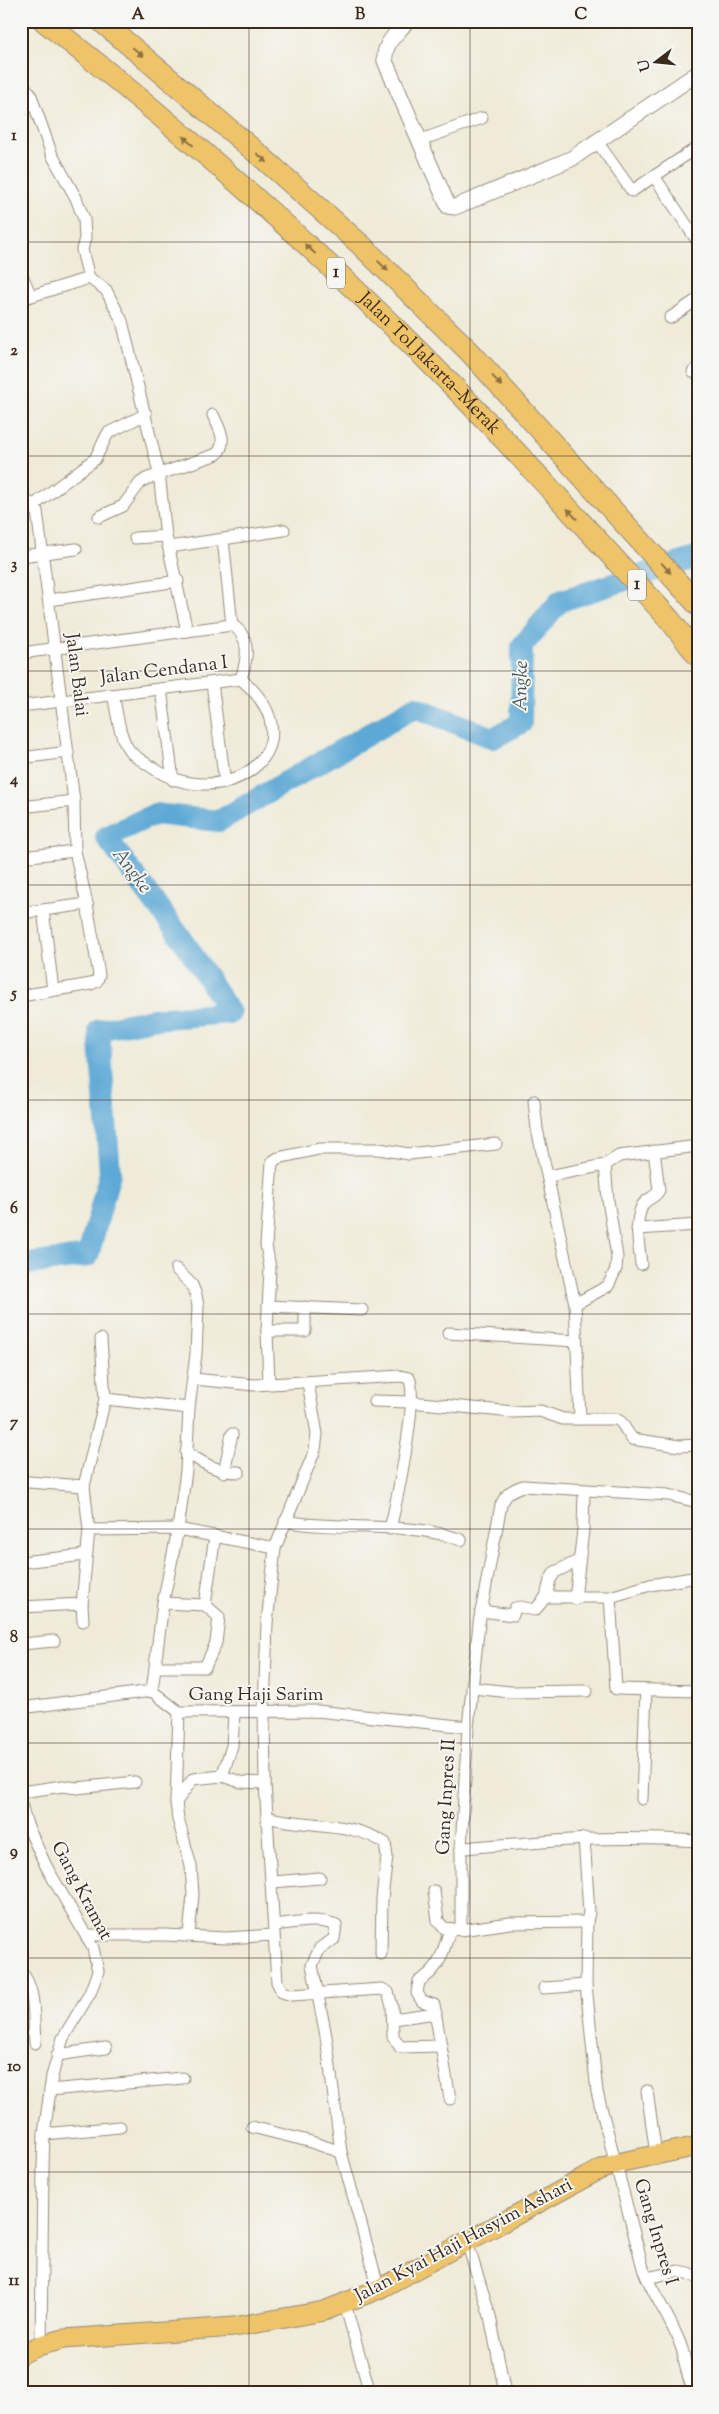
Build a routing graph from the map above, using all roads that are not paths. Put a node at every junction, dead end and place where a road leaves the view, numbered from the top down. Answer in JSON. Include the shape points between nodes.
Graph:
{"nodes":[{"id":1,"x":44,"y":21,"type":"edge"},
{"id":2,"x":100,"y":21,"type":"edge"},
{"id":3,"x":407,"y":21,"type":"edge"},
{"id":4,"x":698,"y":73,"type":"edge"},
{"id":5,"x":21,"y":83,"type":"edge"},
{"id":6,"x":482,"y":118,"type":"dead end"},
{"id":7,"x":421,"y":140,"type":"junction"},
{"id":8,"x":598,"y":143,"type":"junction"},
{"id":9,"x":698,"y":147,"type":"edge"},
{"id":10,"x":654,"y":176,"type":"junction"},
{"id":11,"x":698,"y":242,"type":"edge"},
{"id":12,"x":21,"y":273,"type":"edge"},
{"id":13,"x":89,"y":278,"type":"junction"},
{"id":14,"x":698,"y":299,"type":"edge"},
{"id":15,"x":670,"y":318,"type":"dead end"},
{"id":16,"x":146,"y":414,"type":"junction"},
{"id":17,"x":214,"y":415,"type":"dead end"},
{"id":18,"x":160,"y":473,"type":"junction"},
{"id":19,"x":21,"y":503,"type":"edge"},
{"id":20,"x":34,"y":505,"type":"junction"},
{"id":21,"x":99,"y":517,"type":"dead end"},
{"id":22,"x":284,"y":530,"type":"dead end"},
{"id":23,"x":166,"y":536,"type":"junction"},
{"id":24,"x":135,"y":538,"type":"dead end"},
{"id":25,"x":223,"y":539,"type":"junction"},
{"id":26,"x":76,"y":548,"type":"dead end"},
{"id":27,"x":169,"y":548,"type":"junction"},
{"id":28,"x":43,"y":553,"type":"junction"},
{"id":29,"x":21,"y":556,"type":"edge"},
{"id":30,"x":178,"y":581,"type":"junction"},
{"id":31,"x":693,"y":599,"type":"edge"},
{"id":32,"x":49,"y":600,"type":"junction"},
{"id":33,"x":232,"y":625,"type":"junction"},
{"id":34,"x":188,"y":631,"type":"junction"},
{"id":35,"x":55,"y":648,"type":"junction"},
{"id":36,"x":21,"y":653,"type":"edge"},
{"id":37,"x":698,"y":656,"type":"edge"},
{"id":38,"x":241,"y":679,"type":"junction"},
{"id":39,"x":212,"y":683,"type":"junction"},
{"id":40,"x":161,"y":689,"type":"junction"},
{"id":41,"x":113,"y":695,"type":"junction"},
{"id":42,"x":62,"y":701,"type":"junction"},
{"id":43,"x":21,"y":706,"type":"edge"},
{"id":44,"x":68,"y":752,"type":"junction"},
{"id":45,"x":21,"y":758,"type":"edge"},
{"id":46,"x":173,"y":780,"type":"junction"},
{"id":47,"x":225,"y":783,"type":"junction"},
{"id":48,"x":74,"y":801,"type":"junction"},
{"id":49,"x":21,"y":807,"type":"edge"},
{"id":50,"x":75,"y":851,"type":"junction"},
{"id":51,"x":21,"y":857,"type":"edge"},
{"id":52,"x":88,"y":904,"type":"junction"},
{"id":53,"x":44,"y":910,"type":"junction"},
{"id":54,"x":21,"y":913,"type":"edge"},
{"id":55,"x":53,"y":990,"type":"junction"},
{"id":56,"x":21,"y":996,"type":"edge"},
{"id":57,"x":534,"y":1101,"type":"dead end"},
{"id":58,"x":496,"y":1144,"type":"dead end"},
{"id":59,"x":698,"y":1146,"type":"edge"},
{"id":60,"x":654,"y":1151,"type":"junction"},
{"id":61,"x":605,"y":1165,"type":"junction"},
{"id":62,"x":549,"y":1176,"type":"junction"},
{"id":63,"x":698,"y":1225,"type":"edge"},
{"id":64,"x":637,"y":1229,"type":"junction"},
{"id":65,"x":641,"y":1264,"type":"dead end"},
{"id":66,"x":176,"y":1269,"type":"dead end"},
{"id":67,"x":575,"y":1304,"type":"junction"},
{"id":68,"x":268,"y":1306,"type":"junction"},
{"id":69,"x":305,"y":1308,"type":"junction"},
{"id":70,"x":362,"y":1310,"type":"dead end"},
{"id":71,"x":266,"y":1331,"type":"junction"},
{"id":72,"x":448,"y":1333,"type":"dead end"},
{"id":73,"x":101,"y":1339,"type":"dead end"},
{"id":74,"x":576,"y":1342,"type":"junction"},
{"id":75,"x":194,"y":1379,"type":"junction"},
{"id":76,"x":308,"y":1383,"type":"junction"},
{"id":77,"x":269,"y":1384,"type":"junction"},
{"id":78,"x":105,"y":1399,"type":"junction"},
{"id":79,"x":374,"y":1401,"type":"dead end"},
{"id":80,"x":411,"y":1402,"type":"junction"},
{"id":81,"x":189,"y":1408,"type":"junction"},
{"id":82,"x":580,"y":1419,"type":"junction"},
{"id":83,"x":232,"y":1434,"type":"dead end"},
{"id":84,"x":698,"y":1445,"type":"edge"},
{"id":85,"x":186,"y":1452,"type":"junction"},
{"id":86,"x":224,"y":1472,"type":"junction"},
{"id":87,"x":239,"y":1472,"type":"dead end"},
{"id":88,"x":28,"y":1482,"type":"dead end"},
{"id":89,"x":84,"y":1486,"type":"junction"},
{"id":90,"x":584,"y":1492,"type":"junction"},
{"id":91,"x":698,"y":1502,"type":"edge"},
{"id":92,"x":285,"y":1521,"type":"junction"},
{"id":93,"x":178,"y":1529,"type":"junction"},
{"id":94,"x":390,"y":1529,"type":"junction"},
{"id":95,"x":89,"y":1530,"type":"junction"},
{"id":96,"x":215,"y":1536,"type":"junction"},
{"id":97,"x":461,"y":1540,"type":"dead end"},
{"id":98,"x":275,"y":1548,"type":"junction"},
{"id":99,"x":86,"y":1555,"type":"junction"},
{"id":100,"x":578,"y":1561,"type":"junction"},
{"id":101,"x":21,"y":1562,"type":"edge"},
{"id":102,"x":698,"y":1577,"type":"edge"},
{"id":103,"x":546,"y":1597,"type":"junction"},
{"id":104,"x":610,"y":1597,"type":"junction"},
{"id":105,"x":575,"y":1598,"type":"junction"},
{"id":106,"x":162,"y":1603,"type":"junction"},
{"id":107,"x":82,"y":1604,"type":"junction"},
{"id":108,"x":205,"y":1605,"type":"junction"},
{"id":109,"x":21,"y":1607,"type":"edge"},
{"id":110,"x":481,"y":1611,"type":"junction"},
{"id":111,"x":83,"y":1621,"type":"dead end"},
{"id":112,"x":54,"y":1641,"type":"dead end"},
{"id":113,"x":21,"y":1644,"type":"edge"},
{"id":114,"x":156,"y":1667,"type":"junction"},
{"id":115,"x":473,"y":1688,"type":"junction"},
{"id":116,"x":646,"y":1690,"type":"junction"},
{"id":117,"x":152,"y":1691,"type":"junction"},
{"id":118,"x":698,"y":1691,"type":"edge"},
{"id":119,"x":586,"y":1692,"type":"dead end"},
{"id":120,"x":21,"y":1708,"type":"edge"},
{"id":121,"x":179,"y":1712,"type":"junction"},
{"id":122,"x":264,"y":1712,"type":"junction"},
{"id":123,"x":234,"y":1713,"type":"junction"},
{"id":124,"x":468,"y":1727,"type":"junction"},
{"id":125,"x":222,"y":1776,"type":"junction"},
{"id":126,"x":135,"y":1782,"type":"dead end"},
{"id":127,"x":265,"y":1784,"type":"junction"},
{"id":128,"x":21,"y":1792,"type":"edge"},
{"id":129,"x":642,"y":1799,"type":"dead end"},
{"id":130,"x":176,"y":1802,"type":"junction"},
{"id":131,"x":21,"y":1804,"type":"edge"},
{"id":132,"x":267,"y":1817,"type":"junction"},
{"id":133,"x":584,"y":1838,"type":"junction"},
{"id":134,"x":698,"y":1841,"type":"edge"},
{"id":135,"x":461,"y":1849,"type":"junction"},
{"id":136,"x":320,"y":1878,"type":"dead end"},
{"id":137,"x":273,"y":1882,"type":"junction"},
{"id":138,"x":434,"y":1891,"type":"dead end"},
{"id":139,"x":587,"y":1922,"type":"junction"},
{"id":140,"x":456,"y":1929,"type":"junction"},
{"id":141,"x":273,"y":1930,"type":"junction"},
{"id":142,"x":86,"y":1935,"type":"junction"},
{"id":143,"x":189,"y":1935,"type":"junction"},
{"id":144,"x":380,"y":1954,"type":"dead end"},
{"id":145,"x":21,"y":1972,"type":"edge"},
{"id":146,"x":586,"y":1985,"type":"junction"},
{"id":147,"x":544,"y":1988,"type":"dead end"},
{"id":148,"x":317,"y":1993,"type":"junction"},
{"id":149,"x":436,"y":2013,"type":"junction"},
{"id":150,"x":393,"y":2019,"type":"junction"},
{"id":151,"x":35,"y":2043,"type":"dead end"},
{"id":152,"x":441,"y":2046,"type":"junction"},
{"id":153,"x":106,"y":2048,"type":"dead end"},
{"id":154,"x":57,"y":2055,"type":"junction"},
{"id":155,"x":183,"y":2078,"type":"dead end"},
{"id":156,"x":50,"y":2090,"type":"junction"},
{"id":157,"x":647,"y":2090,"type":"dead end"},
{"id":158,"x":450,"y":2100,"type":"dead end"},
{"id":159,"x":120,"y":2127,"type":"dead end"},
{"id":160,"x":252,"y":2127,"type":"dead end"},
{"id":161,"x":44,"y":2134,"type":"junction"},
{"id":162,"x":698,"y":2146,"type":"edge"},
{"id":163,"x":341,"y":2152,"type":"junction"},
{"id":164,"x":656,"y":2154,"type":"junction"},
{"id":165,"x":615,"y":2164,"type":"junction"},
{"id":166,"x":467,"y":2242,"type":"junction"},
{"id":167,"x":647,"y":2278,"type":"junction"},
{"id":168,"x":698,"y":2278,"type":"edge"},
{"id":169,"x":379,"y":2289,"type":"junction"},
{"id":170,"x":345,"y":2304,"type":"junction"},
{"id":171,"x":41,"y":2345,"type":"junction"},
{"id":172,"x":21,"y":2354,"type":"edge"},
{"id":173,"x":370,"y":2393,"type":"edge"},
{"id":174,"x":505,"y":2393,"type":"edge"},
{"id":175,"x":697,"y":2393,"type":"edge"}],
"edges":[{"from":37,"to":1,"type":"highway","name":"Jalan Tol Jakarta–Merak","number":"1","one_way":true,"via":[[670,620],[445,378],[331,268],[132,91]]},
{"from":2,"to":31,"type":"highway","name":"Jalan Tol Jakarta–Merak","number":"1","one_way":true,"via":[[361,245],[471,353]]},
{"from":3,"to":7,"type":"street","via":[[384,52]]},
{"from":4,"to":8,"type":"street"},
{"from":5,"to":13,"type":"street","via":[[30,93],[52,155],[84,219],[82,250]]},
{"from":6,"to":7,"type":"street"},
{"from":7,"to":8,"type":"street","via":[[448,206],[455,207],[544,173]]},
{"from":8,"to":10,"type":"street","via":[[632,191]]},
{"from":9,"to":10,"type":"street"},
{"from":10,"to":11,"type":"street"},
{"from":12,"to":13,"type":"street","via":[[28,297]]},
{"from":13,"to":16,"type":"street","via":[[106,290],[122,321]]},
{"from":14,"to":15,"type":"street"},
{"from":16,"to":18,"type":"street"},
{"from":16,"to":20,"type":"street","via":[[108,432],[95,458]]},
{"from":17,"to":18,"type":"street","via":[[223,443],[217,454]]},
{"from":18,"to":21,"type":"street","via":[[140,483],[123,506]]},
{"from":18,"to":23,"type":"street"},
{"from":19,"to":20,"type":"street"},
{"from":20,"to":28,"type":"street","name":"Jalan Balai","via":[[38,511]]},
{"from":22,"to":25,"type":"street"},
{"from":23,"to":24,"type":"street"},
{"from":23,"to":27,"type":"street"},
{"from":25,"to":27,"type":"street"},
{"from":25,"to":33,"type":"street"},
{"from":26,"to":28,"type":"street"},
{"from":27,"to":30,"type":"street"},
{"from":28,"to":29,"type":"street"},
{"from":28,"to":32,"type":"street","name":"Jalan Balai"},
{"from":30,"to":32,"type":"street"},
{"from":30,"to":34,"type":"street"},
{"from":32,"to":35,"type":"street","name":"Jalan Balai"},
{"from":33,"to":34,"type":"street"},
{"from":33,"to":38,"type":"street","via":[[240,630],[246,649]]},
{"from":34,"to":35,"type":"street"},
{"from":35,"to":36,"type":"street"},
{"from":35,"to":42,"type":"street","name":"Jalan Balai"},
{"from":38,"to":39,"type":"street","name":"Jalan Cendana I"},
{"from":38,"to":47,"type":"street","via":[[266,706],[271,746],[253,771]]},
{"from":39,"to":40,"type":"street","name":"Jalan Cendana I"},
{"from":39,"to":47,"type":"street"},
{"from":40,"to":41,"type":"street","name":"Jalan Cendana I"},
{"from":40,"to":46,"type":"street"},
{"from":41,"to":42,"type":"street","name":"Jalan Cendana I"},
{"from":41,"to":46,"type":"street","via":[[128,748]]},
{"from":42,"to":43,"type":"street","name":"Jalan Cendana I"},
{"from":42,"to":44,"type":"street","name":"Jalan Balai"},
{"from":44,"to":45,"type":"street"},
{"from":44,"to":48,"type":"street","name":"Jalan Balai"},
{"from":46,"to":47,"type":"street","via":[[190,784]]},
{"from":48,"to":49,"type":"street"},
{"from":48,"to":50,"type":"street","name":"Jalan Balai"},
{"from":50,"to":51,"type":"street"},
{"from":50,"to":52,"type":"street","name":"Jalan Balai"},
{"from":52,"to":53,"type":"street"},
{"from":52,"to":55,"type":"street","name":"Jalan Balai","via":[[99,976],[97,981]]},
{"from":53,"to":54,"type":"street"},
{"from":53,"to":55,"type":"street"},
{"from":55,"to":56,"type":"street"},
{"from":57,"to":62,"type":"street","via":[[537,1129]]},
{"from":58,"to":68,"type":"street","via":[[409,1154],[379,1149],[319,1149],[272,1162],[266,1245],[270,1268]]},
{"from":59,"to":60,"type":"street"},
{"from":60,"to":61,"type":"street","via":[[619,1156]]},
{"from":60,"to":64,"type":"street","via":[[659,1190],[644,1203]]},
{"from":61,"to":62,"type":"street"},
{"from":61,"to":67,"type":"street","via":[[616,1269],[608,1286]]},
{"from":62,"to":67,"type":"street"},
{"from":63,"to":64,"type":"street"},
{"from":64,"to":65,"type":"street"},
{"from":66,"to":75,"type":"street","via":[[192,1285],[198,1306]]},
{"from":67,"to":74,"type":"street"},
{"from":68,"to":69,"type":"street"},
{"from":68,"to":71,"type":"street"},
{"from":69,"to":70,"type":"street"},
{"from":69,"to":71,"type":"street","via":[[305,1331]]},
{"from":71,"to":77,"type":"street"},
{"from":72,"to":74,"type":"street"},
{"from":73,"to":78,"type":"street"},
{"from":74,"to":82,"type":"street"},
{"from":75,"to":77,"type":"street"},
{"from":75,"to":81,"type":"street"},
{"from":76,"to":77,"type":"street"},
{"from":76,"to":80,"type":"street","via":[[400,1376],[409,1378],[412,1383]]},
{"from":76,"to":92,"type":"street","via":[[317,1434],[315,1450]]},
{"from":78,"to":81,"type":"street"},
{"from":78,"to":89,"type":"street"},
{"from":79,"to":80,"type":"street"},
{"from":80,"to":82,"type":"street","via":[[513,1412],[540,1411],[563,1419]]},
{"from":80,"to":94,"type":"street","via":[[403,1476]]},
{"from":81,"to":85,"type":"street"},
{"from":82,"to":84,"type":"street","via":[[616,1419],[632,1439],[679,1446]]},
{"from":83,"to":86,"type":"street"},
{"from":85,"to":86,"type":"street","via":[[208,1467]]},
{"from":85,"to":93,"type":"street"},
{"from":86,"to":87,"type":"street"},
{"from":88,"to":89,"type":"street"},
{"from":89,"to":95,"type":"street"},
{"from":90,"to":91,"type":"street","name":"Gang Inpres II","via":[[668,1495]]},
{"from":90,"to":100,"type":"street"},
{"from":90,"to":110,"type":"street","name":"Gang Inpres II","via":[[523,1486],[506,1495],[501,1506]]},
{"from":92,"to":94,"type":"street","via":[[312,1526]]},
{"from":92,"to":98,"type":"street"},
{"from":93,"to":95,"type":"street"},
{"from":93,"to":96,"type":"street"},
{"from":93,"to":106,"type":"street"},
{"from":94,"to":97,"type":"street","via":[[446,1535]]},
{"from":95,"to":99,"type":"street"},
{"from":96,"to":98,"type":"street"},
{"from":96,"to":108,"type":"street"},
{"from":98,"to":122,"type":"street","via":[[267,1623]]},
{"from":99,"to":101,"type":"street"},
{"from":99,"to":107,"type":"street"},
{"from":100,"to":103,"type":"street","via":[[555,1572]]},
{"from":100,"to":105,"type":"street"},
{"from":102,"to":104,"type":"street"},
{"from":103,"to":105,"type":"street"},
{"from":103,"to":110,"type":"street","via":[[535,1610],[515,1608],[514,1615]]},
{"from":104,"to":105,"type":"street"},
{"from":104,"to":116,"type":"street","via":[[616,1689]]},
{"from":106,"to":108,"type":"street"},
{"from":106,"to":114,"type":"street"},
{"from":107,"to":109,"type":"street"},
{"from":107,"to":111,"type":"street"},
{"from":108,"to":114,"type":"street","via":[[219,1617],[218,1635],[208,1664],[202,1668]]},
{"from":110,"to":115,"type":"street","name":"Gang Inpres II"},
{"from":112,"to":113,"type":"street"},
{"from":114,"to":117,"type":"street"},
{"from":115,"to":119,"type":"street","via":[[510,1692]]},
{"from":115,"to":124,"type":"street","name":"Gang Inpres II"},
{"from":116,"to":118,"type":"street"},
{"from":116,"to":129,"type":"street"},
{"from":117,"to":120,"type":"street"},
{"from":117,"to":121,"type":"street","name":"Gang Haji Sarim"},
{"from":121,"to":123,"type":"street","name":"Gang Haji Sarim"},
{"from":121,"to":130,"type":"street"},
{"from":122,"to":123,"type":"street","name":"Gang Haji Sarim"},
{"from":122,"to":124,"type":"street","name":"Gang Haji Sarim","via":[[317,1711]]},
{"from":122,"to":127,"type":"street"},
{"from":123,"to":125,"type":"street","via":[[232,1746]]},
{"from":124,"to":135,"type":"street","name":"Gang Inpres II"},
{"from":125,"to":127,"type":"street"},
{"from":125,"to":130,"type":"street","via":[[193,1779]]},
{"from":126,"to":128,"type":"street"},
{"from":127,"to":132,"type":"street"},
{"from":130,"to":143,"type":"street","via":[[191,1866],[193,1895]]},
{"from":131,"to":142,"type":"street","name":"Gang Kramat","via":[[46,1866]]},
{"from":132,"to":137,"type":"street"},
{"from":132,"to":144,"type":"street","via":[[301,1824],[342,1826],[385,1843],[387,1857]]},
{"from":133,"to":134,"type":"street"},
{"from":133,"to":135,"type":"street"},
{"from":133,"to":139,"type":"street"},
{"from":135,"to":140,"type":"street","name":"Gang Inpres II"},
{"from":136,"to":137,"type":"street"},
{"from":137,"to":141,"type":"street"},
{"from":138,"to":140,"type":"street","via":[[438,1921],[444,1928]]},
{"from":139,"to":140,"type":"street","via":[[510,1923]]},
{"from":139,"to":146,"type":"street"},
{"from":140,"to":149,"type":"street","name":"Gang Inpres II","via":[[432,1974],[419,1981],[417,1993],[422,2001],[434,2005]]},
{"from":141,"to":143,"type":"street","via":[[226,1938]]},
{"from":141,"to":148,"type":"street","via":[[277,1982],[282,1992],[292,1995]]},
{"from":141,"to":148,"type":"street","via":[[307,1921],[336,1925],[334,1939],[320,1948],[312,1965]]},
{"from":142,"to":143,"type":"street"},
{"from":142,"to":154,"type":"street","name":"Gang Kramat","via":[[97,1959],[96,1980],[63,2038]]},
{"from":145,"to":151,"type":"street","via":[[30,1989]]},
{"from":146,"to":147,"type":"street"},
{"from":146,"to":165,"type":"street","via":[[598,2092]]},
{"from":148,"to":150,"type":"street","via":[[382,1989],[388,1992]]},
{"from":148,"to":163,"type":"street"},
{"from":149,"to":150,"type":"street"},
{"from":149,"to":152,"type":"street"},
{"from":150,"to":152,"type":"street","via":[[393,2036],[400,2047]]},
{"from":152,"to":158,"type":"street"},
{"from":153,"to":154,"type":"street"},
{"from":154,"to":156,"type":"street","name":"Gang Kramat"},
{"from":155,"to":156,"type":"street"},
{"from":156,"to":161,"type":"street","name":"Gang Kramat"},
{"from":157,"to":164,"type":"street"},
{"from":159,"to":161,"type":"street"},
{"from":160,"to":163,"type":"street","via":[[308,2140]]},
{"from":161,"to":171,"type":"street","name":"Gang Kramat"},
{"from":162,"to":164,"type":"main road","name":"Jalan Kyai Haji Hasyim Ashari"},
{"from":163,"to":169,"type":"street"},
{"from":164,"to":165,"type":"main road","name":"Jalan Kyai Haji Hasyim Ashari"},
{"from":165,"to":166,"type":"main road","name":"Jalan Kyai Haji Hasyim Ashari","via":[[552,2194]]},
{"from":165,"to":167,"type":"street","name":"Gang Inpres I"},
{"from":166,"to":169,"type":"main road","name":"Jalan Kyai Haji Hasyim Ashari"},
{"from":166,"to":174,"type":"street","via":[[490,2316]]},
{"from":167,"to":168,"type":"street","via":[[678,2271]]},
{"from":167,"to":175,"type":"street","name":"Gang Inpres I","via":[[679,2342]]},
{"from":169,"to":170,"type":"main road","name":"Jalan Kyai Haji Hasyim Ashari"},
{"from":170,"to":171,"type":"main road","name":"Jalan Kyai Haji Hasyim Ashari","via":[[293,2318],[234,2327],[87,2336]]},
{"from":170,"to":173,"type":"street"},
{"from":171,"to":172,"type":"main road","name":"Jalan Kyai Haji Hasyim Ashari"}]}
